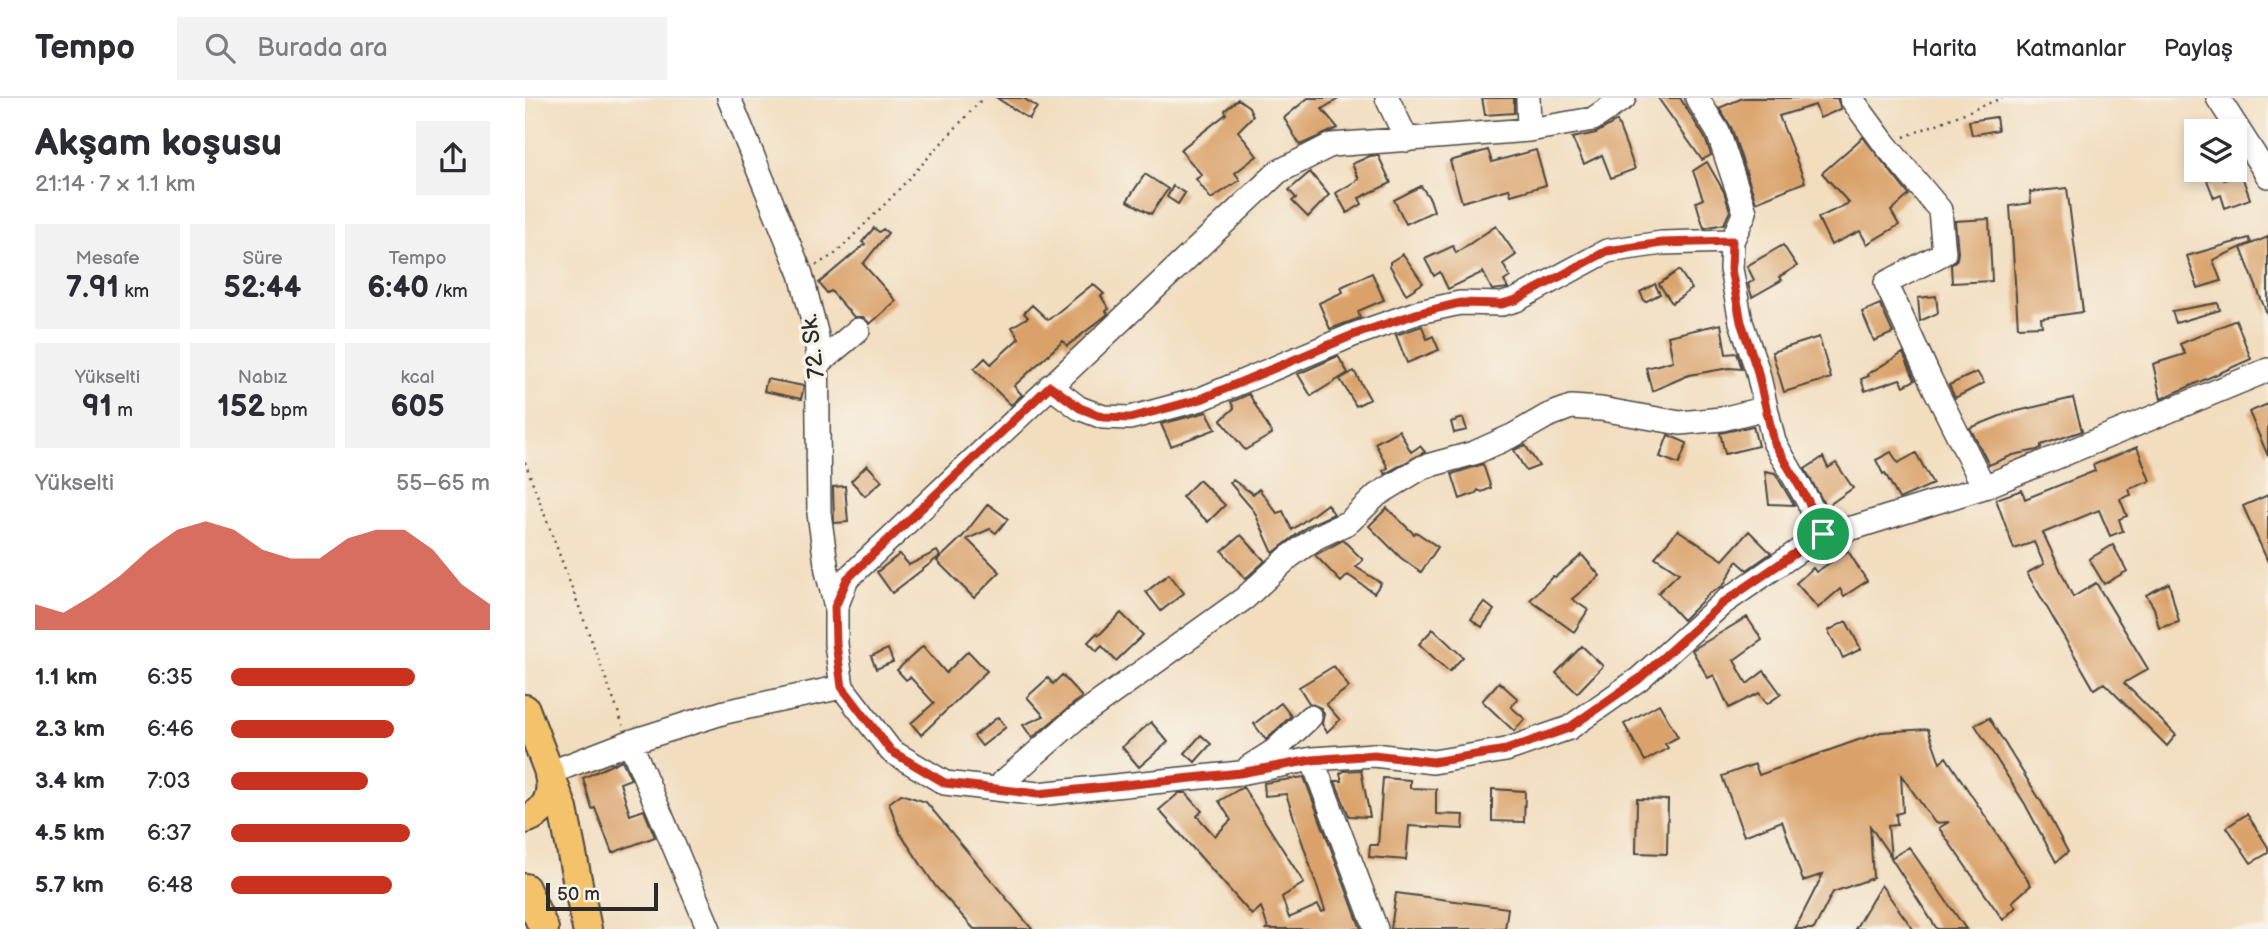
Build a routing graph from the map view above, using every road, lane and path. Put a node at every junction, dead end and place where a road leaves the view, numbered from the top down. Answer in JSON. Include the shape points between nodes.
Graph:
{"nodes":[{"id":1,"x":729,"y":98,"type":"edge"},
{"id":2,"x":983,"y":98,"type":"edge"},
{"id":3,"x":1387,"y":98,"type":"edge"},
{"id":4,"x":1528,"y":98,"type":"edge"},
{"id":5,"x":1624,"y":98,"type":"edge"},
{"id":6,"x":1697,"y":98,"type":"edge"},
{"id":7,"x":1851,"y":98,"type":"edge"},
{"id":8,"x":2002,"y":98,"type":"edge"},
{"id":9,"x":2218,"y":98,"type":"edge"},
{"id":10,"x":1529,"y":130,"type":"junction"},
{"id":11,"x":1407,"y":140,"type":"junction"},
{"id":12,"x":1884,"y":143,"type":"junction"},
{"id":13,"x":2268,"y":176,"type":"edge"},
{"id":14,"x":1732,"y":241,"type":"junction"},
{"id":15,"x":801,"y":274,"type":"junction"},
{"id":16,"x":858,"y":330,"type":"dead end"},
{"id":17,"x":818,"y":364,"type":"junction"},
{"id":18,"x":2268,"y":370,"type":"edge"},
{"id":19,"x":1050,"y":386,"type":"junction"},
{"id":20,"x":1766,"y":408,"type":"junction"},
{"id":21,"x":525,"y":462,"type":"edge"},
{"id":22,"x":1984,"y":487,"type":"junction"},
{"id":23,"x":1823,"y":534,"type":"junction"},
{"id":24,"x":835,"y":607,"type":"junction"},
{"id":25,"x":842,"y":687,"type":"junction"},
{"id":26,"x":525,"y":709,"type":"edge"},
{"id":27,"x":1311,"y":716,"type":"dead end"},
{"id":28,"x":630,"y":742,"type":"junction"},
{"id":29,"x":525,"y":752,"type":"edge"},
{"id":30,"x":1312,"y":760,"type":"junction"},
{"id":31,"x":549,"y":773,"type":"junction"},
{"id":32,"x":1240,"y":773,"type":"junction"},
{"id":33,"x":1000,"y":789,"type":"junction"},
{"id":34,"x":525,"y":819,"type":"edge"},
{"id":35,"x":525,"y":888,"type":"edge"},
{"id":36,"x":544,"y":929,"type":"edge"},
{"id":37,"x":587,"y":929,"type":"edge"},
{"id":38,"x":709,"y":929,"type":"edge"},
{"id":39,"x":1376,"y":929,"type":"edge"}],
"edges":[{"from":1,"to":15,"type":"street","name":"72. Sk."},
{"from":2,"to":15,"type":"path","via":[[835,254]]},
{"from":3,"to":11,"type":"street"},
{"from":4,"to":10,"type":"street"},
{"from":5,"to":10,"type":"street","via":[[1593,119]]},
{"from":6,"to":14,"type":"street","via":[[1718,132],[1745,212]]},
{"from":7,"to":12,"type":"street"},
{"from":8,"to":12,"type":"path"},
{"from":9,"to":13,"type":"street"},
{"from":10,"to":11,"type":"street"},
{"from":11,"to":19,"type":"street","via":[[1331,145],[1278,172]]},
{"from":12,"to":22,"type":"street","via":[[1940,211],[1944,253],[1886,283],[1887,288]]},
{"from":14,"to":19,"type":"street","via":[[1662,243],[1607,251],[1516,300],[1460,303],[1419,313],[1353,335],[1201,399],[1130,418],[1103,417],[1080,408]]},
{"from":14,"to":20,"type":"street","via":[[1731,269],[1741,322]]},
{"from":15,"to":17,"type":"street","name":"72. Sk.","via":[[817,336]]},
{"from":16,"to":17,"type":"street"},
{"from":17,"to":24,"type":"street","name":"72. Sk.","via":[[819,513]]},
{"from":18,"to":22,"type":"street"},
{"from":19,"to":24,"type":"street","via":[[847,579]]},
{"from":20,"to":23,"type":"street","via":[[1774,442]]},
{"from":20,"to":33,"type":"street","via":[[1680,423],[1571,407],[1474,453],[1423,467],[1377,495],[1349,522],[1289,557],[1245,598],[1073,721]]},
{"from":21,"to":28,"type":"path"},
{"from":22,"to":23,"type":"street"},
{"from":23,"to":30,"type":"street","via":[[1723,603],[1639,679],[1569,728],[1506,750],[1433,762],[1374,755]]},
{"from":24,"to":25,"type":"street","name":"72. Sk."},
{"from":25,"to":28,"type":"street","via":[[725,712]]},
{"from":25,"to":33,"type":"street","via":[[891,751],[945,783]]},
{"from":26,"to":31,"type":"main road"},
{"from":27,"to":32,"type":"street","via":[[1274,751]]},
{"from":28,"to":31,"type":"street"},
{"from":28,"to":38,"type":"street"},
{"from":29,"to":31,"type":"main road","via":[[543,763]]},
{"from":30,"to":32,"type":"street"},
{"from":30,"to":39,"type":"street"},
{"from":31,"to":34,"type":"main road","via":[[546,805]]},
{"from":31,"to":37,"type":"main road","via":[[563,809]]},
{"from":32,"to":33,"type":"street","via":[[1038,794]]},
{"from":35,"to":36,"type":"main road"}]}
